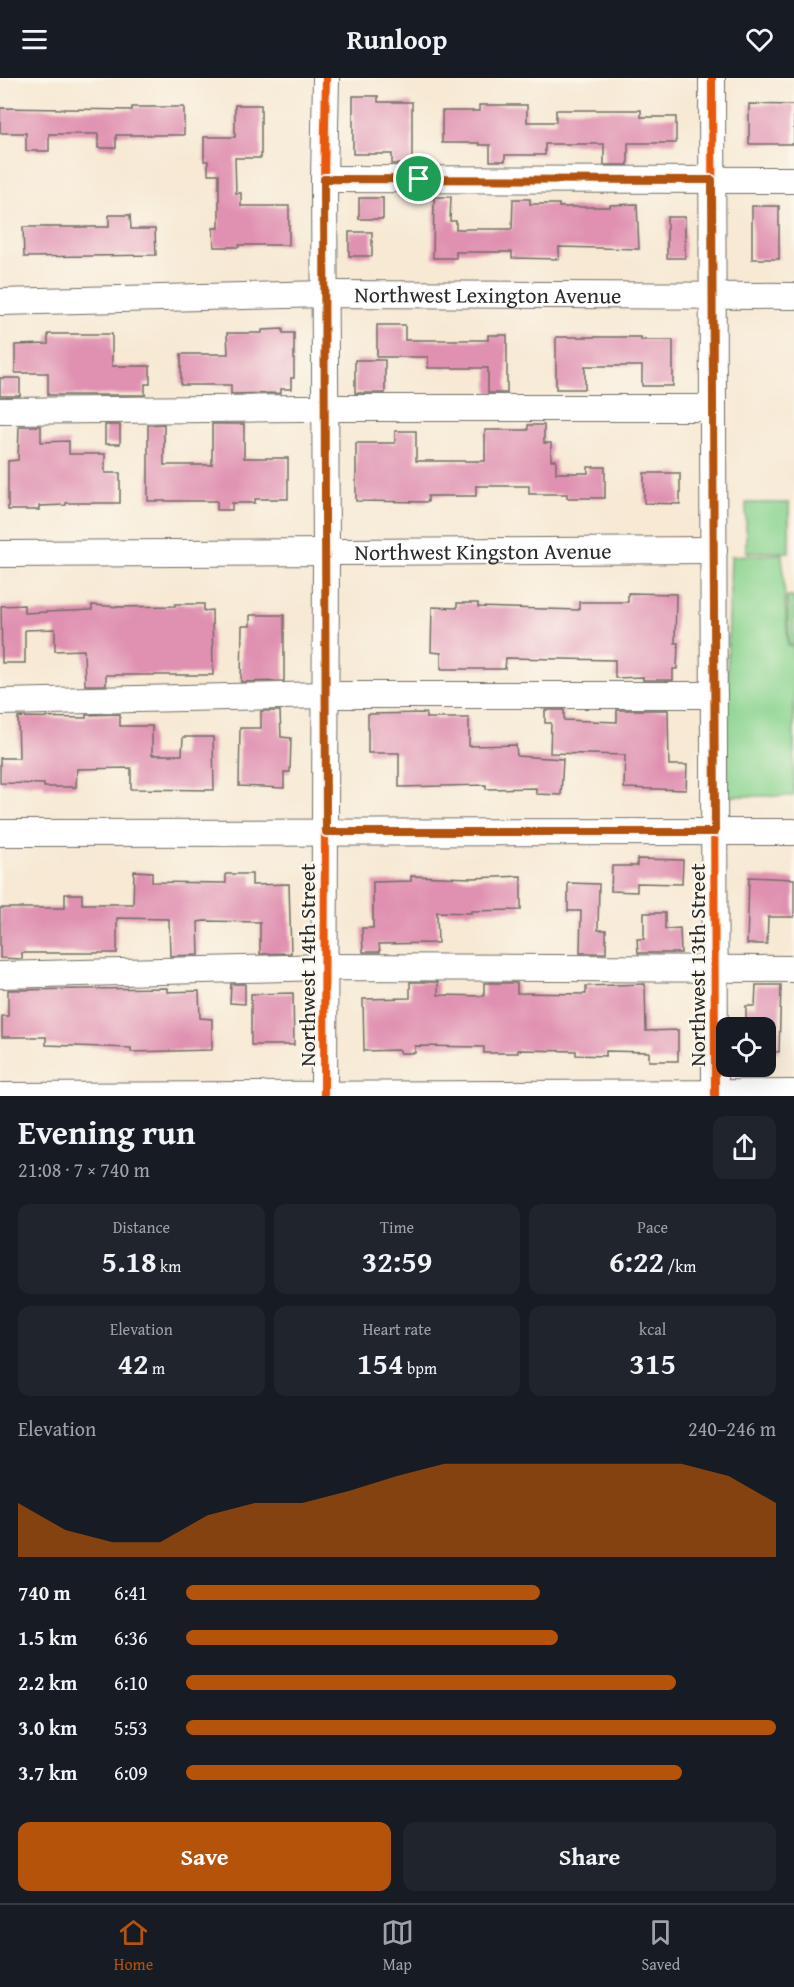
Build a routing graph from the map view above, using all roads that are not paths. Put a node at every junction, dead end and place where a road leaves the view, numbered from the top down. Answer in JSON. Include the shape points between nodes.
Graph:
{"nodes":[{"id":1,"x":326,"y":78,"type":"edge"},
{"id":2,"x":712,"y":78,"type":"edge"},
{"id":3,"x":324,"y":179,"type":"junction"},
{"id":4,"x":712,"y":180,"type":"junction"},
{"id":5,"x":794,"y":180,"type":"edge"},
{"id":6,"x":324,"y":294,"type":"junction"},
{"id":7,"x":713,"y":295,"type":"junction"},
{"id":8,"x":794,"y":296,"type":"edge"},
{"id":9,"x":0,"y":302,"type":"edge"},
{"id":10,"x":325,"y":408,"type":"junction"},
{"id":11,"x":713,"y":408,"type":"junction"},
{"id":12,"x":0,"y":411,"type":"edge"},
{"id":13,"x":714,"y":550,"type":"junction"},
{"id":14,"x":326,"y":552,"type":"junction"},
{"id":15,"x":0,"y":554,"type":"edge"},
{"id":16,"x":326,"y":695,"type":"junction"},
{"id":17,"x":714,"y":695,"type":"junction"},
{"id":18,"x":0,"y":702,"type":"edge"},
{"id":19,"x":326,"y":832,"type":"junction"},
{"id":20,"x":715,"y":832,"type":"junction"},
{"id":21,"x":794,"y":832,"type":"edge"},
{"id":22,"x":0,"y":833,"type":"edge"},
{"id":23,"x":325,"y":967,"type":"junction"},
{"id":24,"x":715,"y":968,"type":"junction"},
{"id":25,"x":794,"y":969,"type":"edge"},
{"id":26,"x":0,"y":975,"type":"edge"},
{"id":27,"x":794,"y":1093,"type":"edge"},
{"id":28,"x":715,"y":1094,"type":"edge"},
{"id":29,"x":324,"y":1095,"type":"edge"},
{"id":30,"x":0,"y":1096,"type":"edge"}],
"edges":[{"from":1,"to":3,"type":"street","name":"Northwest 14th Street"},
{"from":2,"to":4,"type":"street","name":"Northwest 13th Street"},
{"from":3,"to":4,"type":"street"},
{"from":3,"to":6,"type":"street","name":"Northwest 14th Street"},
{"from":4,"to":5,"type":"street"},
{"from":4,"to":7,"type":"street","name":"Northwest 13th Street"},
{"from":6,"to":7,"type":"street","name":"Northwest Lexington Avenue"},
{"from":6,"to":9,"type":"street","name":"Northwest Lexington Avenue"},
{"from":6,"to":10,"type":"street","name":"Northwest 14th Street"},
{"from":7,"to":8,"type":"street","name":"Northwest Lexington Avenue"},
{"from":7,"to":11,"type":"street","name":"Northwest 13th Street"},
{"from":10,"to":11,"type":"street"},
{"from":10,"to":12,"type":"street"},
{"from":10,"to":14,"type":"street","name":"Northwest 14th Street"},
{"from":11,"to":13,"type":"street","name":"Northwest 13th Street"},
{"from":13,"to":14,"type":"street","name":"Northwest Kingston Avenue"},
{"from":13,"to":17,"type":"street","name":"Northwest 13th Street"},
{"from":14,"to":15,"type":"street","name":"Northwest Kingston Avenue"},
{"from":14,"to":16,"type":"street","name":"Northwest 14th Street"},
{"from":16,"to":17,"type":"street"},
{"from":16,"to":18,"type":"street"},
{"from":16,"to":19,"type":"street","name":"Northwest 14th Street"},
{"from":17,"to":20,"type":"street","name":"Northwest 13th Street"},
{"from":19,"to":20,"type":"street"},
{"from":19,"to":22,"type":"street"},
{"from":19,"to":23,"type":"street","name":"Northwest 14th Street"},
{"from":20,"to":21,"type":"street"},
{"from":20,"to":24,"type":"street","name":"Northwest 13th Street"},
{"from":23,"to":24,"type":"street"},
{"from":23,"to":26,"type":"street"},
{"from":23,"to":29,"type":"street","name":"Northwest 14th Street"},
{"from":24,"to":25,"type":"street"},
{"from":24,"to":28,"type":"street","name":"Northwest 13th Street"},
{"from":27,"to":28,"type":"street"},
{"from":28,"to":29,"type":"street"},
{"from":29,"to":30,"type":"street"}]}
